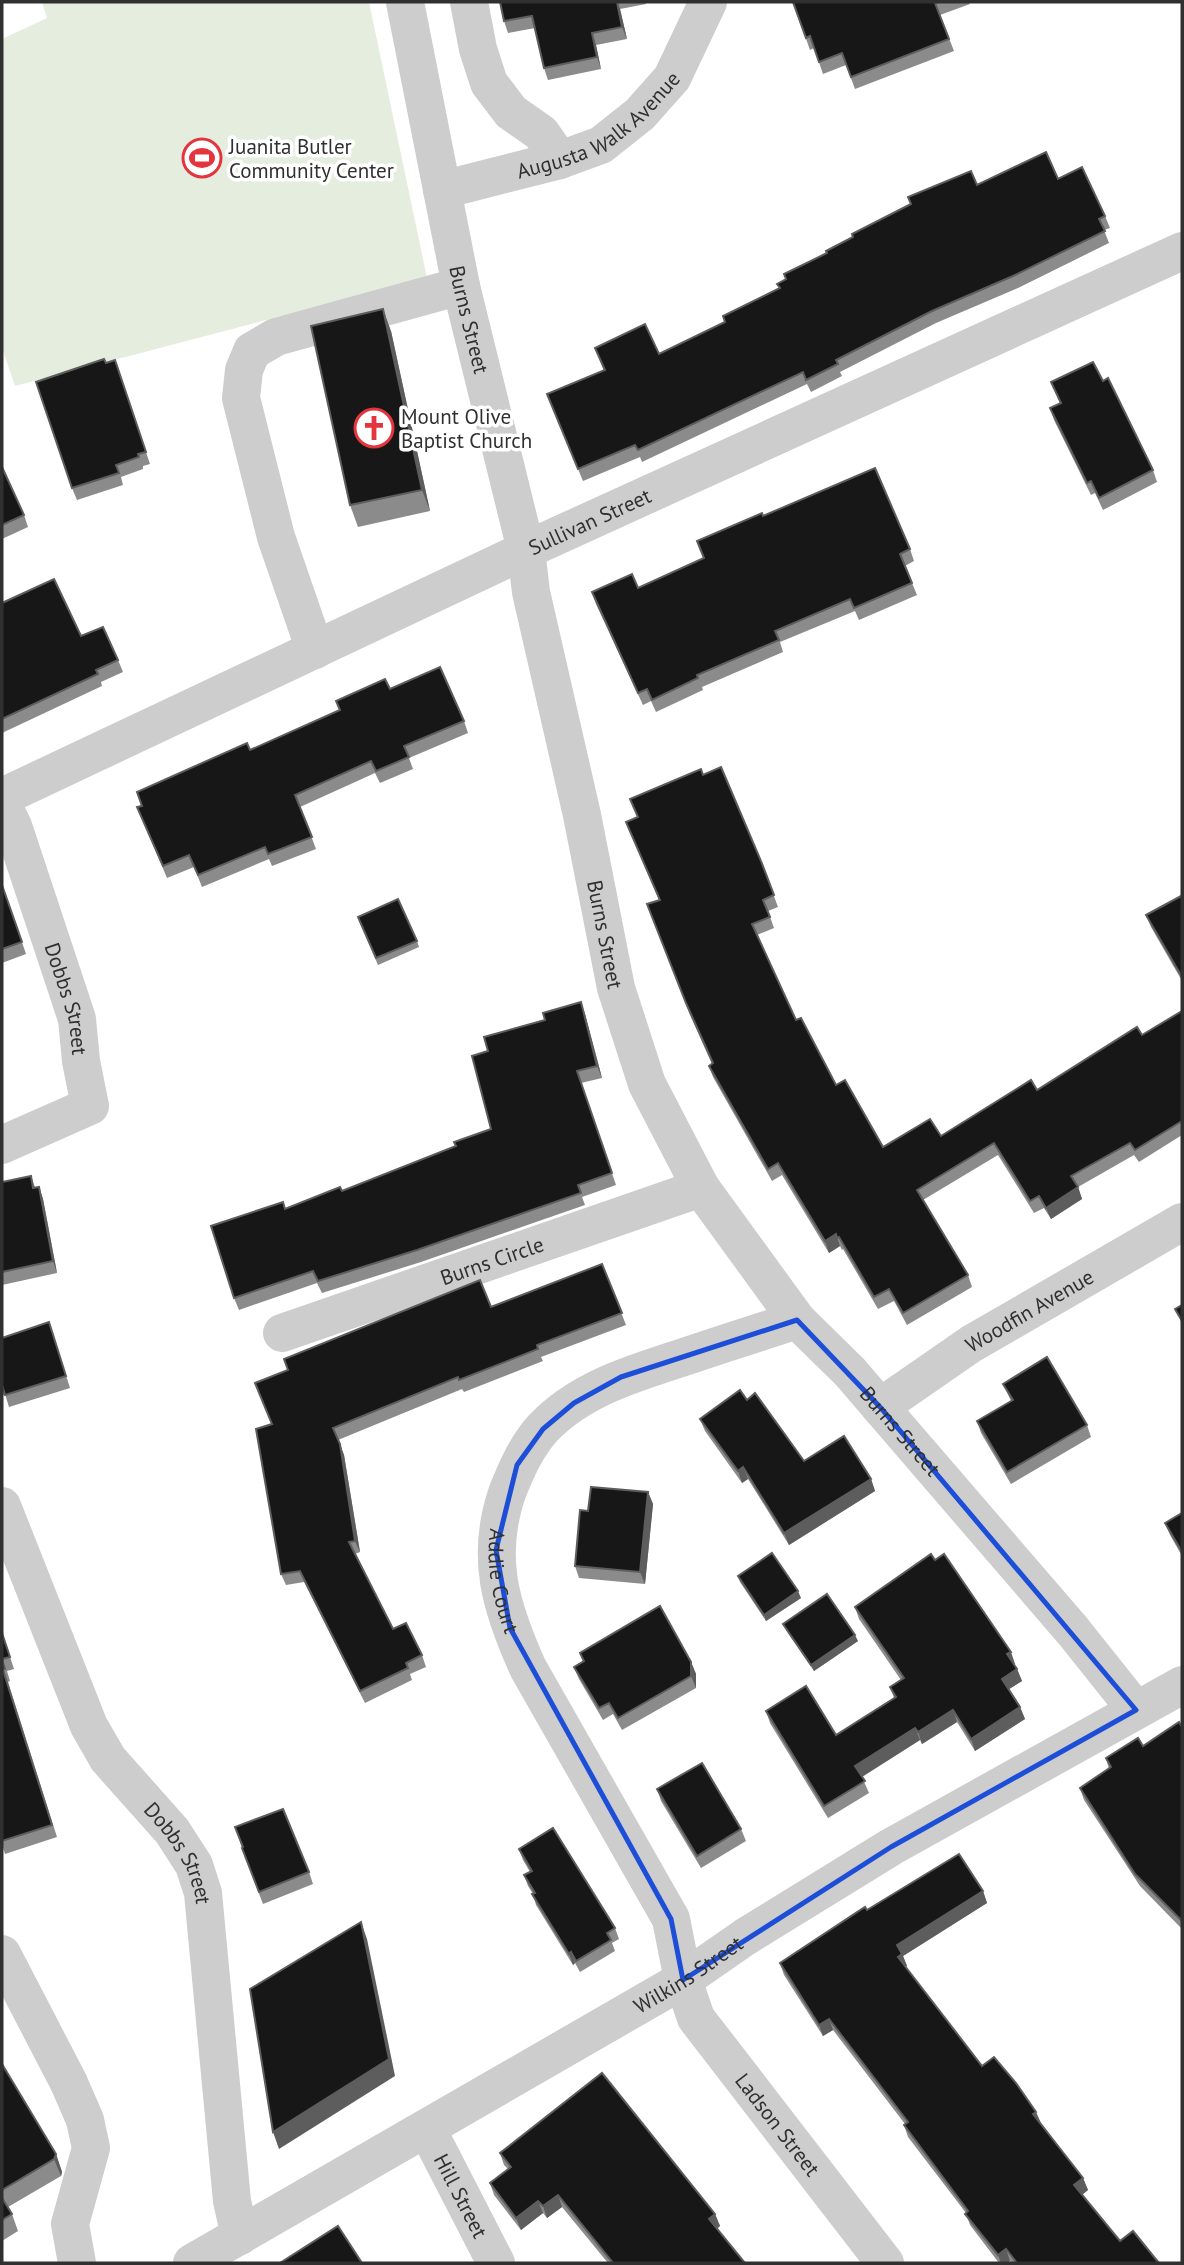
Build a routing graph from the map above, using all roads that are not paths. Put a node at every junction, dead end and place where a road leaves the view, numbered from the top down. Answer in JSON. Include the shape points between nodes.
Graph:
{"nodes":[{"id":1,"x":405,"y":2,"type":"edge"},
{"id":2,"x":469,"y":2,"type":"edge"},
{"id":3,"x":708,"y":2,"type":"edge"},
{"id":4,"x":560,"y":160,"type":"junction"},
{"id":5,"x":442,"y":190,"type":"junction"},
{"id":6,"x":1182,"y":251,"type":"edge"},
{"id":7,"x":461,"y":286,"type":"junction"},
{"id":8,"x":526,"y":551,"type":"junction"},
{"id":9,"x":315,"y":650,"type":"junction"},
{"id":10,"x":2,"y":797,"type":"edge"},
{"id":11,"x":2,"y":804,"type":"edge"},
{"id":12,"x":2,"y":1145,"type":"edge"},
{"id":13,"x":701,"y":1188,"type":"junction"},
{"id":14,"x":1182,"y":1222,"type":"edge"},
{"id":15,"x":797,"y":1320,"type":"junction"},
{"id":16,"x":282,"y":1333,"type":"dead end"},
{"id":17,"x":880,"y":1406,"type":"junction"},
{"id":18,"x":2,"y":1506,"type":"edge"},
{"id":19,"x":1182,"y":1685,"type":"edge"},
{"id":20,"x":1136,"y":1710,"type":"junction"},
{"id":21,"x":2,"y":1954,"type":"edge"},
{"id":22,"x":683,"y":1980,"type":"junction"},
{"id":23,"x":427,"y":2129,"type":"junction"},
{"id":24,"x":240,"y":2236,"type":"junction"},
{"id":25,"x":77,"y":2263,"type":"edge"},
{"id":26,"x":192,"y":2263,"type":"edge"},
{"id":27,"x":496,"y":2263,"type":"edge"},
{"id":28,"x":885,"y":2263,"type":"edge"}],
"edges":[{"from":1,"to":5,"type":"street","name":"Burns Street"},
{"from":2,"to":4,"type":"street","via":[[489,83],[511,112],[541,133]]},
{"from":3,"to":4,"type":"street","name":"Augusta Walk Avenue","via":[[672,78],[640,114],[601,145]]},
{"from":4,"to":5,"type":"street","name":"Augusta Walk Avenue"},
{"from":5,"to":7,"type":"street","name":"Burns Street"},
{"from":6,"to":8,"type":"street","name":"Sullivan Street"},
{"from":7,"to":8,"type":"street","name":"Burns Street"},
{"from":7,"to":9,"type":"street","via":[[276,337],[252,351],[244,370],[241,398],[276,537]]},
{"from":8,"to":9,"type":"street","name":"Sullivan Street"},
{"from":8,"to":13,"type":"street","name":"Burns Street","via":[[616,988],[647,1084]]},
{"from":9,"to":10,"type":"street","name":"Sullivan Street"},
{"from":11,"to":12,"type":"street","name":"Dobbs Street","via":[[77,1019],[90,1106]]},
{"from":13,"to":15,"type":"street","name":"Burns Street"},
{"from":13,"to":16,"type":"street","name":"Burns Circle"},
{"from":14,"to":17,"type":"street","name":"Woodfin Avenue","via":[[971,1344]]},
{"from":15,"to":17,"type":"street","name":"Burns Street"},
{"from":15,"to":22,"type":"street","name":"Addie Court","via":[[621,1377],[573,1402],[543,1429],[517,1465],[501,1511],[496,1550],[499,1588],[510,1628],[528,1668],[671,1919]]},
{"from":17,"to":20,"type":"street","name":"Burns Street"},
{"from":18,"to":24,"type":"street","name":"Dobbs Street","via":[[89,1726],[108,1759],[172,1831],[194,1865],[203,1893],[232,2201]]},
{"from":19,"to":20,"type":"street","name":"Wilkins Street"},
{"from":20,"to":22,"type":"street","name":"Wilkins Street","via":[[891,1847]]},
{"from":21,"to":25,"type":"street","via":[[85,2120],[91,2148],[70,2224]]},
{"from":22,"to":23,"type":"street","name":"Wilkins Street"},
{"from":22,"to":28,"type":"street","name":"Ladson Street","via":[[696,2018]]},
{"from":23,"to":24,"type":"street","name":"Wilkins Street"},
{"from":23,"to":27,"type":"street","name":"Hill Street"},
{"from":24,"to":26,"type":"street","name":"Wilkins Street"}]}
